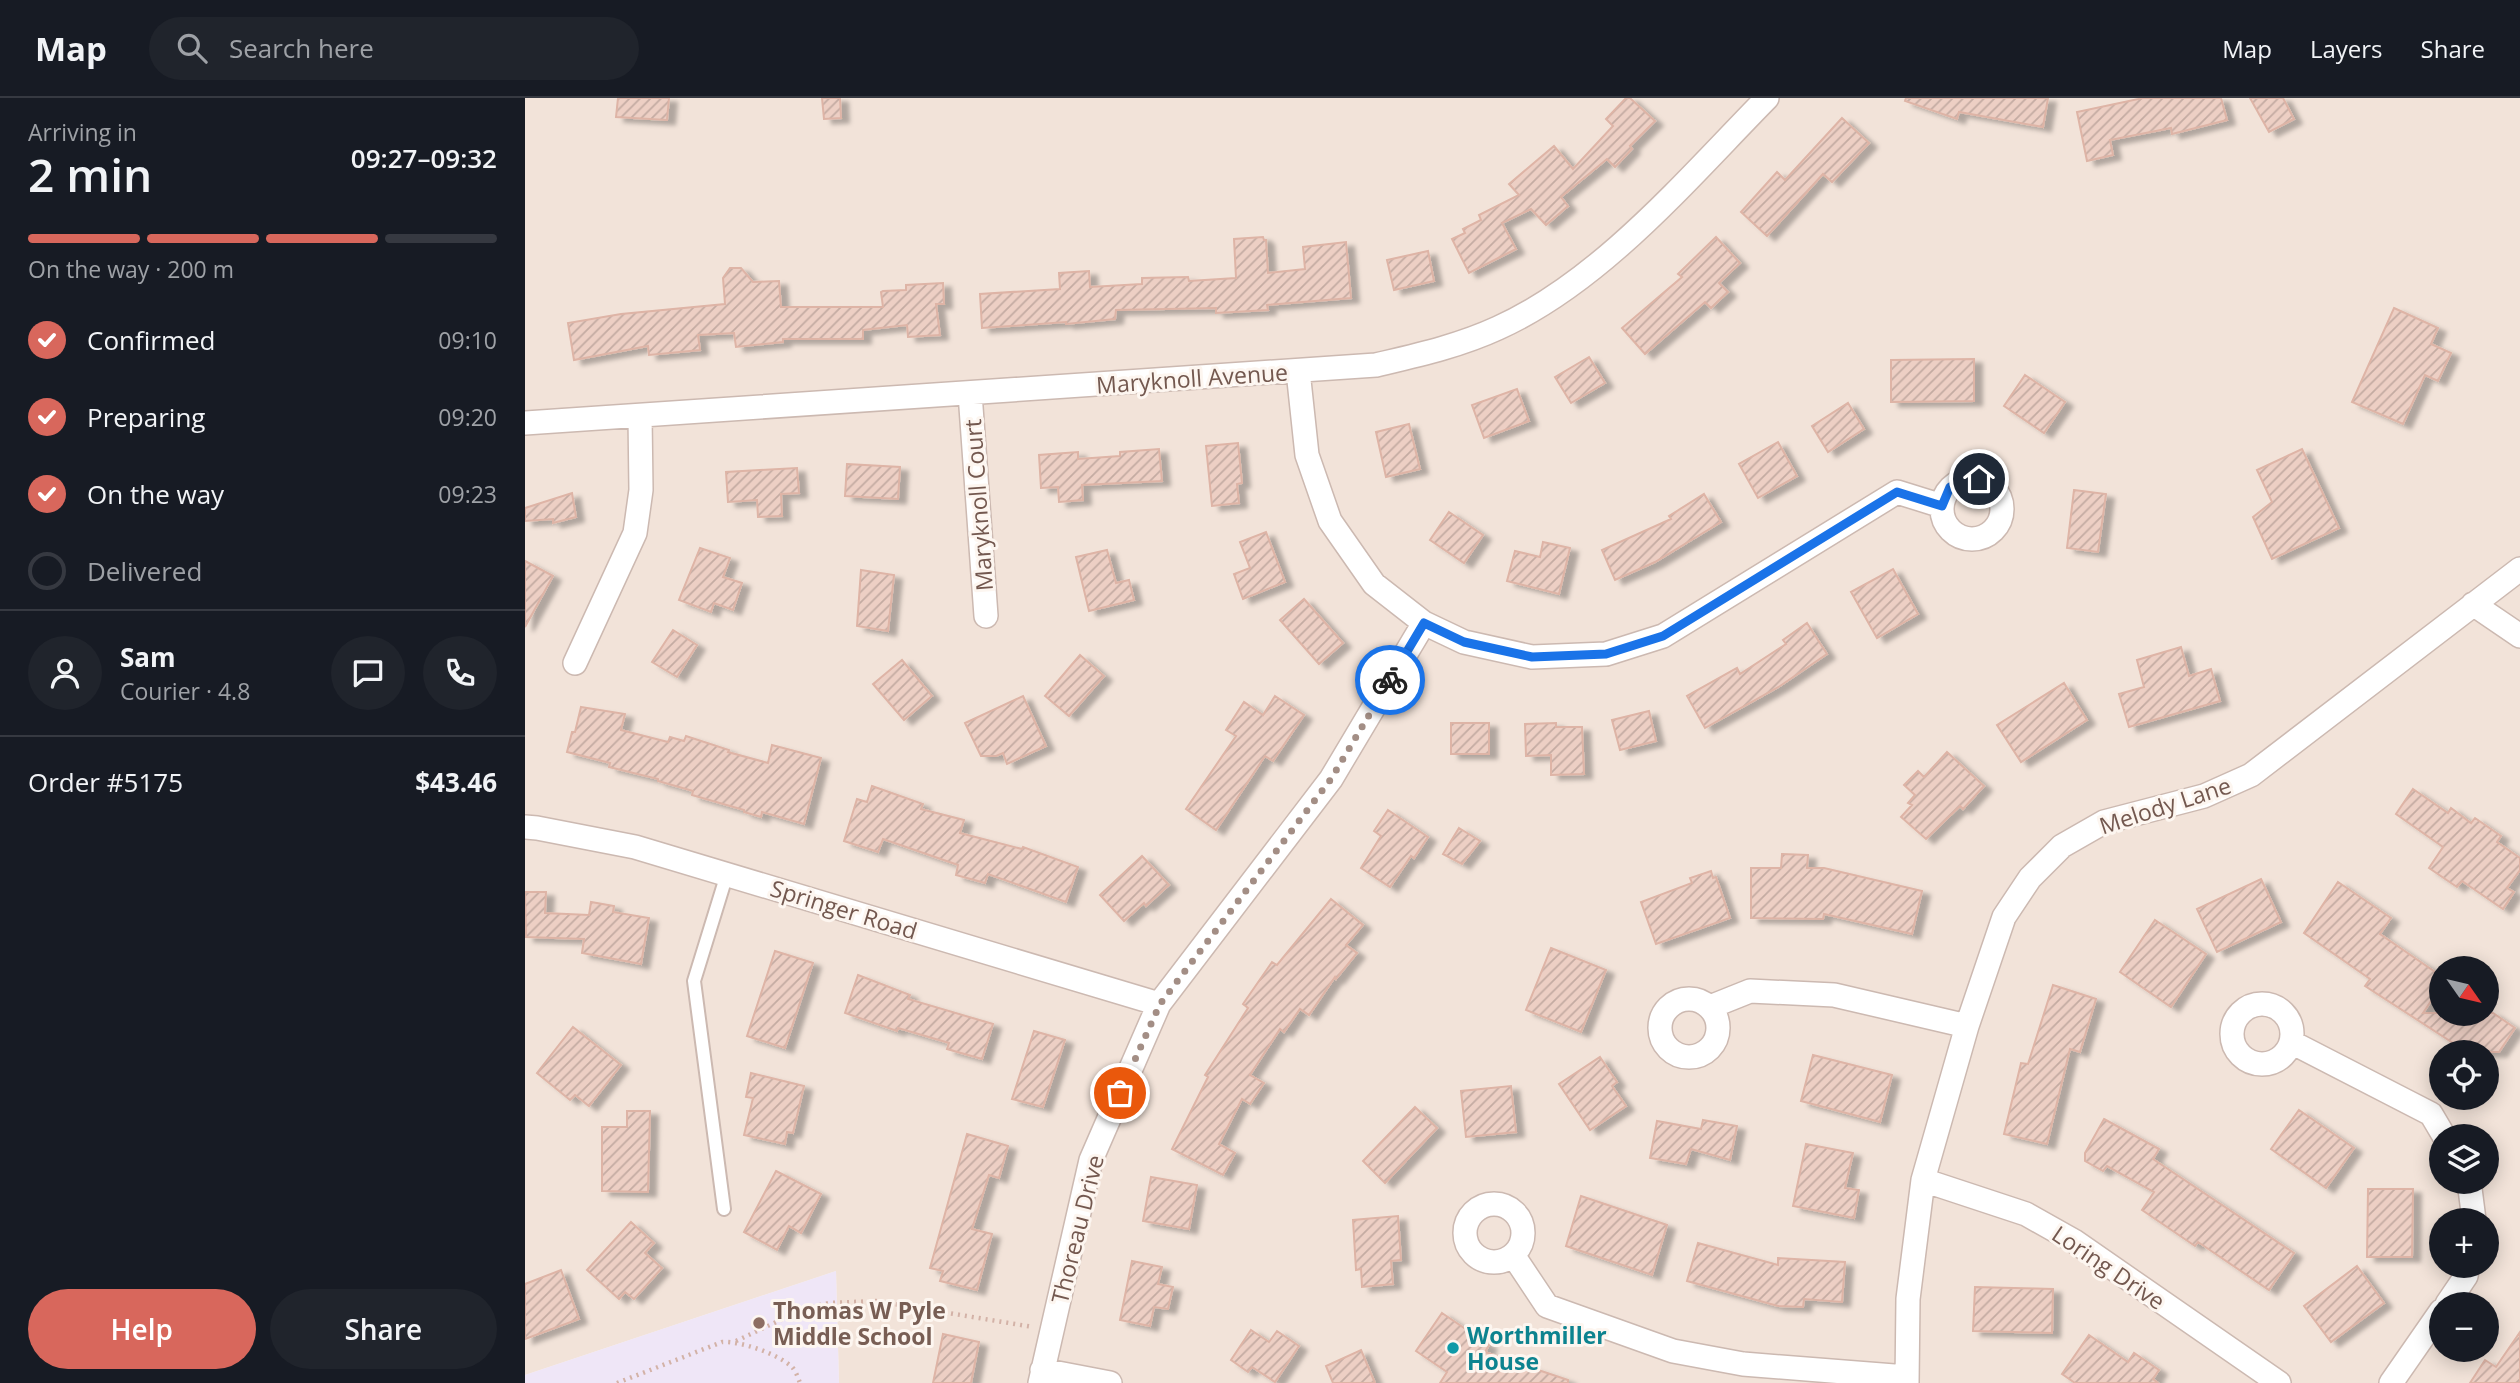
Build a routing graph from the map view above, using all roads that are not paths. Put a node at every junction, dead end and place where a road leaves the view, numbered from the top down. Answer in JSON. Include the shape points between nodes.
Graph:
{"nodes":[{"id":1,"x":1767,"y":98,"type":"edge"},
{"id":2,"x":1299,"y":371,"type":"junction"},
{"id":3,"x":970,"y":393,"type":"junction"},
{"id":4,"x":640,"y":416,"type":"junction"},
{"id":5,"x":525,"y":423,"type":"edge"},
{"id":6,"x":1942,"y":506,"type":"dead end"},
{"id":7,"x":2520,"y":569,"type":"edge"},
{"id":8,"x":2473,"y":604,"type":"junction"},
{"id":9,"x":986,"y":616,"type":"dead end"},
{"id":10,"x":1424,"y":623,"type":"junction"},
{"id":11,"x":2520,"y":636,"type":"edge"},
{"id":12,"x":575,"y":663,"type":"dead end"},
{"id":13,"x":525,"y":827,"type":"edge"},
{"id":14,"x":727,"y":874,"type":"junction"},
{"id":15,"x":1160,"y":1004,"type":"junction"},
{"id":16,"x":1710,"y":1007,"type":"dead end"},
{"id":17,"x":1967,"y":1026,"type":"junction"},
{"id":18,"x":2291,"y":1042,"type":"dead end"},
{"id":19,"x":2437,"y":1124,"type":"edge"},
{"id":20,"x":1923,"y":1180,"type":"junction"},
{"id":21,"x":724,"y":1209,"type":"dead end"},
{"id":22,"x":1513,"y":1255,"type":"dead end"},
{"id":23,"x":2429,"y":1329,"type":"edge"},
{"id":24,"x":1041,"y":1377,"type":"edge"},
{"id":25,"x":1907,"y":1380,"type":"edge"},
{"id":26,"x":1111,"y":1383,"type":"edge"},
{"id":27,"x":2279,"y":1383,"type":"edge"},
{"id":28,"x":2392,"y":1383,"type":"edge"}],
"edges":[{"from":1,"to":2,"type":"street","name":"Maryknoll Avenue","via":[[1628,238],[1567,289],[1500,327],[1442,350],[1376,365]]},
{"from":2,"to":3,"type":"street","name":"Maryknoll Avenue"},
{"from":2,"to":10,"type":"street","via":[[1307,455],[1330,521],[1374,584]]},
{"from":3,"to":4,"type":"street","name":"Maryknoll Avenue"},
{"from":3,"to":9,"type":"street","name":"Maryknoll Court"},
{"from":4,"to":5,"type":"street","name":"Maryknoll Avenue"},
{"from":4,"to":12,"type":"street","via":[[641,489],[635,533]]},
{"from":6,"to":10,"type":"street","via":[[1897,492],[1663,636],[1606,654],[1532,657],[1464,642]]},
{"from":7,"to":8,"type":"street","name":"Melody Lane"},
{"from":8,"to":11,"type":"street"},
{"from":8,"to":17,"type":"street","name":"Melody Lane","via":[[2251,775],[2203,796],[2104,822],[2062,846],[2030,878],[2004,917]]},
{"from":10,"to":15,"type":"street","name":"Thoreau Drive","via":[[1331,779]]},
{"from":13,"to":14,"type":"street","name":"Springer Road","via":[[635,847]]},
{"from":14,"to":15,"type":"street","name":"Springer Road"},
{"from":14,"to":21,"type":"lane","via":[[694,981]]},
{"from":15,"to":24,"type":"street","name":"Thoreau Drive","via":[[1091,1160]]},
{"from":16,"to":17,"type":"street","via":[[1750,991],[1835,995]]},
{"from":17,"to":20,"type":"street","name":"Melody Lane"},
{"from":18,"to":19,"type":"street","via":[[2431,1114]]},
{"from":20,"to":25,"type":"street","name":"Melody Lane","via":[[1908,1299]]},
{"from":20,"to":27,"type":"street","name":"Loring Drive","via":[[2026,1214],[2074,1241]]},
{"from":22,"to":25,"type":"street","via":[[1547,1306],[1673,1351],[1743,1364]]},
{"from":23,"to":28,"type":"street"},
{"from":24,"to":26,"type":"street"}]}
